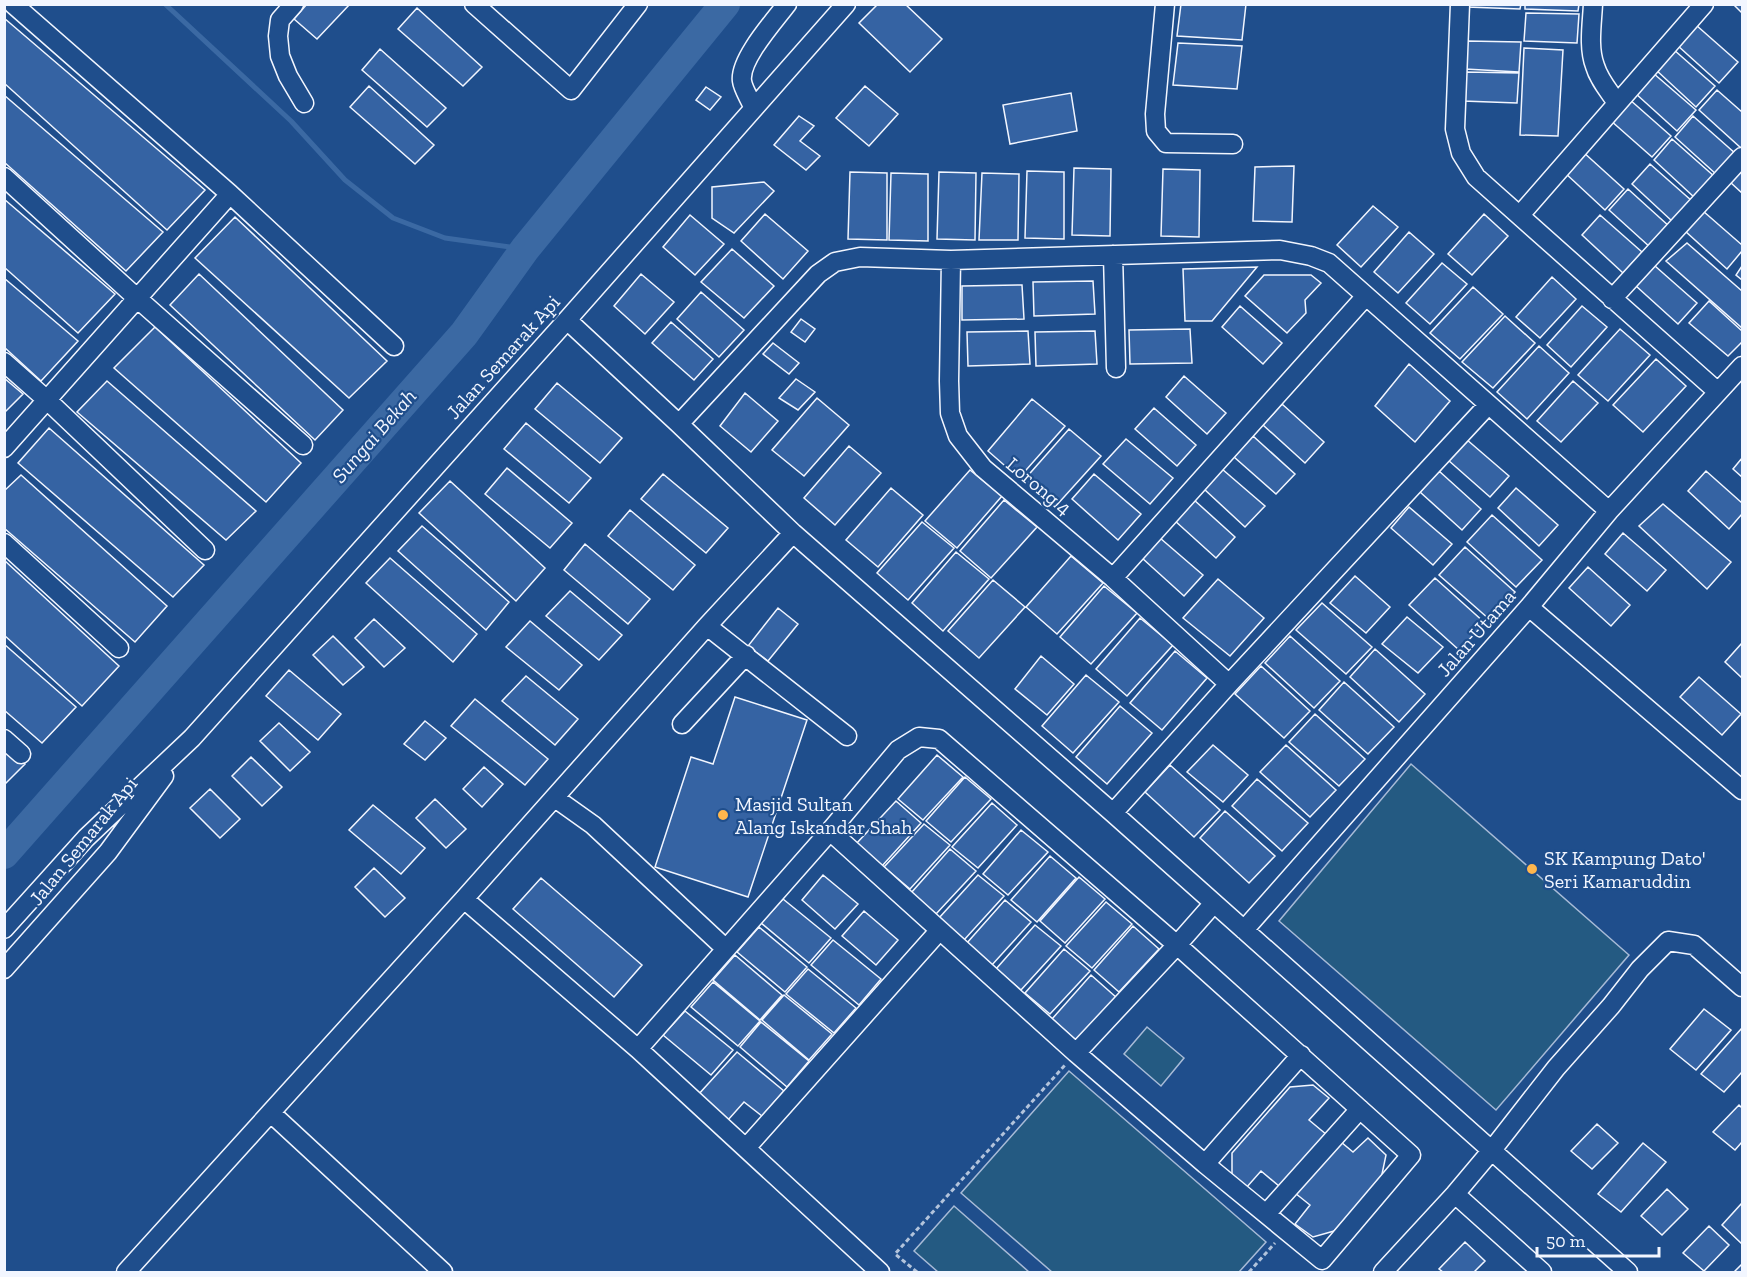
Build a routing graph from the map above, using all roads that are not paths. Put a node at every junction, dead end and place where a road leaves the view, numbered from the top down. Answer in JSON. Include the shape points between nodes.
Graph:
{"nodes":[{"id":1,"x":13,"y":4,"type":"edge"},
{"id":2,"x":294,"y":4,"type":"edge"},
{"id":3,"x":474,"y":4,"type":"edge"},
{"id":4,"x":638,"y":4,"type":"edge"},
{"id":5,"x":787,"y":4,"type":"edge"},
{"id":6,"x":846,"y":4,"type":"edge"},
{"id":7,"x":1165,"y":4,"type":"edge"},
{"id":8,"x":1460,"y":4,"type":"edge"},
{"id":9,"x":1593,"y":4,"type":"edge"},
{"id":10,"x":1704,"y":4,"type":"edge"},
{"id":11,"x":304,"y":103,"type":"dead end"},
{"id":12,"x":1617,"y":103,"type":"junction"},
{"id":13,"x":753,"y":107,"type":"junction"},
{"id":14,"x":1233,"y":144,"type":"dead end"},
{"id":15,"x":1743,"y":157,"type":"edge"},
{"id":16,"x":4,"y":177,"type":"edge"},
{"id":17,"x":230,"y":194,"type":"junction"},
{"id":18,"x":1520,"y":214,"type":"junction"},
{"id":19,"x":1113,"y":255,"type":"junction"},
{"id":20,"x":951,"y":260,"type":"junction"},
{"id":21,"x":1365,"y":297,"type":"junction"},
{"id":22,"x":138,"y":299,"type":"junction"},
{"id":23,"x":1612,"y":299,"type":"junction"},
{"id":24,"x":567,"y":320,"type":"junction"},
{"id":25,"x":394,"y":345,"type":"dead end"},
{"id":26,"x":4,"y":362,"type":"edge"},
{"id":27,"x":1743,"y":366,"type":"edge"},
{"id":28,"x":1116,"y":368,"type":"dead end"},
{"id":29,"x":1718,"y":392,"type":"junction"},
{"id":30,"x":47,"y":400,"type":"junction"},
{"id":31,"x":1488,"y":405,"type":"junction"},
{"id":32,"x":679,"y":424,"type":"junction"},
{"id":33,"x":303,"y":445,"type":"dead end"},
{"id":34,"x":4,"y":448,"type":"edge"},
{"id":35,"x":1609,"y":512,"type":"junction"},
{"id":36,"x":793,"y":533,"type":"junction"},
{"id":37,"x":4,"y":543,"type":"edge"},
{"id":38,"x":206,"y":550,"type":"dead end"},
{"id":39,"x":1113,"y":578,"type":"junction"},
{"id":40,"x":1529,"y":607,"type":"junction"},
{"id":41,"x":707,"y":626,"type":"junction"},
{"id":42,"x":118,"y":648,"type":"dead end"},
{"id":43,"x":746,"y":656,"type":"junction"},
{"id":44,"x":1229,"y":684,"type":"junction"},
{"id":45,"x":682,"y":724,"type":"dead end"},
{"id":46,"x":847,"y":736,"type":"dead end"},
{"id":47,"x":4,"y":738,"type":"edge"},
{"id":48,"x":192,"y":738,"type":"junction"},
{"id":49,"x":21,"y":754,"type":"dead end"},
{"id":50,"x":1743,"y":790,"type":"edge"},
{"id":51,"x":555,"y":798,"type":"junction"},
{"id":52,"x":1113,"y":813,"type":"junction"},
{"id":53,"x":830,"y":831,"type":"junction"},
{"id":54,"x":464,"y":899,"type":"junction"},
{"id":55,"x":1214,"y":903,"type":"junction"},
{"id":56,"x":4,"y":929,"type":"edge"},
{"id":57,"x":1244,"y":930,"type":"junction"},
{"id":58,"x":939,"y":931,"type":"junction"},
{"id":59,"x":1177,"y":945,"type":"junction"},
{"id":60,"x":726,"y":949,"type":"junction"},
{"id":61,"x":7,"y":960,"type":"edge"},
{"id":62,"x":1743,"y":987,"type":"edge"},
{"id":63,"x":638,"y":1049,"type":"junction"},
{"id":64,"x":1076,"y":1053,"type":"junction"},
{"id":65,"x":1301,"y":1055,"type":"junction"},
{"id":66,"x":1360,"y":1109,"type":"junction"},
{"id":67,"x":271,"y":1113,"type":"junction"},
{"id":68,"x":746,"y":1148,"type":"junction"},
{"id":69,"x":1492,"y":1150,"type":"junction"},
{"id":70,"x":1205,"y":1164,"type":"junction"},
{"id":71,"x":1455,"y":1194,"type":"junction"},
{"id":72,"x":1266,"y":1214,"type":"junction"},
{"id":73,"x":126,"y":1272,"type":"edge"},
{"id":74,"x":443,"y":1272,"type":"edge"},
{"id":75,"x":880,"y":1272,"type":"edge"},
{"id":76,"x":1383,"y":1272,"type":"edge"},
{"id":77,"x":1542,"y":1272,"type":"edge"},
{"id":78,"x":1628,"y":1272,"type":"edge"}],
"edges":[{"from":1,"to":17,"type":"street"},
{"from":2,"to":11,"type":"street","via":[[280,20],[280,56]]},
{"from":3,"to":4,"type":"street","via":[[571,90]]},
{"from":5,"to":13,"type":"street","via":[[746,61],[742,80]]},
{"from":6,"to":13,"type":"street","name":"Jalan Semarak Api"},
{"from":7,"to":14,"type":"street","via":[[1156,131],[1166,143]]},
{"from":8,"to":18,"type":"street","via":[[1455,129],[1461,153],[1476,177]]},
{"from":9,"to":12,"type":"street","via":[[1594,65]]},
{"from":10,"to":12,"type":"street"},
{"from":12,"to":18,"type":"street"},
{"from":13,"to":24,"type":"street","name":"Jalan Semarak Api"},
{"from":15,"to":23,"type":"street"},
{"from":16,"to":22,"type":"street"},
{"from":17,"to":22,"type":"street"},
{"from":17,"to":25,"type":"street"},
{"from":18,"to":23,"type":"street"},
{"from":19,"to":20,"type":"street"},
{"from":19,"to":21,"type":"street","via":[[1280,250],[1329,263]]},
{"from":19,"to":28,"type":"street"},
{"from":20,"to":32,"type":"street","via":[[860,257],[835,262],[818,274]]},
{"from":20,"to":39,"type":"street","name":"Lorong 4","via":[[949,381],[951,413],[958,436],[983,468]]},
{"from":21,"to":31,"type":"street"},
{"from":21,"to":39,"type":"street"},
{"from":22,"to":30,"type":"street"},
{"from":22,"to":33,"type":"street"},
{"from":23,"to":29,"type":"street"},
{"from":24,"to":32,"type":"street"},
{"from":24,"to":48,"type":"street","name":"Jalan Semarak Api"},
{"from":26,"to":30,"type":"street"},
{"from":27,"to":29,"type":"street","name":"Jalan Utama"},
{"from":29,"to":35,"type":"street","name":"Jalan Utama"},
{"from":30,"to":34,"type":"street"},
{"from":30,"to":38,"type":"street"},
{"from":31,"to":35,"type":"street"},
{"from":31,"to":44,"type":"street"},
{"from":32,"to":36,"type":"street"},
{"from":35,"to":40,"type":"street","name":"Jalan Utama"},
{"from":36,"to":41,"type":"street"},
{"from":36,"to":52,"type":"street"},
{"from":37,"to":42,"type":"street"},
{"from":39,"to":44,"type":"street","name":"Lorong 4"},
{"from":40,"to":50,"type":"street"},
{"from":40,"to":57,"type":"street","name":"Jalan Utama"},
{"from":41,"to":43,"type":"street"},
{"from":41,"to":51,"type":"street"},
{"from":43,"to":45,"type":"street"},
{"from":43,"to":46,"type":"street"},
{"from":44,"to":52,"type":"street"},
{"from":47,"to":49,"type":"street"},
{"from":48,"to":56,"type":"street","name":"Jalan Semarak Api","via":[[86,838]]},
{"from":48,"to":61,"type":"street","name":"Jalan Semarak Api","via":[[108,852]]},
{"from":51,"to":54,"type":"street"},
{"from":51,"to":60,"type":"street","via":[[593,825]]},
{"from":52,"to":55,"type":"street"},
{"from":53,"to":58,"type":"street"},
{"from":53,"to":59,"type":"street","via":[[898,750],[920,738],[939,739]]},
{"from":53,"to":60,"type":"street"},
{"from":54,"to":63,"type":"street"},
{"from":54,"to":67,"type":"street"},
{"from":55,"to":57,"type":"street"},
{"from":55,"to":59,"type":"street"},
{"from":57,"to":69,"type":"street"},
{"from":58,"to":64,"type":"street"},
{"from":58,"to":68,"type":"street"},
{"from":59,"to":64,"type":"street"},
{"from":59,"to":65,"type":"street"},
{"from":60,"to":63,"type":"street"},
{"from":62,"to":69,"type":"street","via":[[1694,945],[1668,941],[1556,1068]]},
{"from":63,"to":68,"type":"street"},
{"from":64,"to":70,"type":"street"},
{"from":65,"to":66,"type":"street"},
{"from":65,"to":70,"type":"street"},
{"from":66,"to":72,"type":"street"},
{"from":66,"to":72,"type":"street","via":[[1411,1155],[1322,1260]]},
{"from":67,"to":73,"type":"street"},
{"from":67,"to":74,"type":"street"},
{"from":68,"to":75,"type":"street"},
{"from":69,"to":71,"type":"street"},
{"from":69,"to":78,"type":"street"},
{"from":70,"to":72,"type":"street"},
{"from":71,"to":76,"type":"street"},
{"from":71,"to":77,"type":"street"}]}
